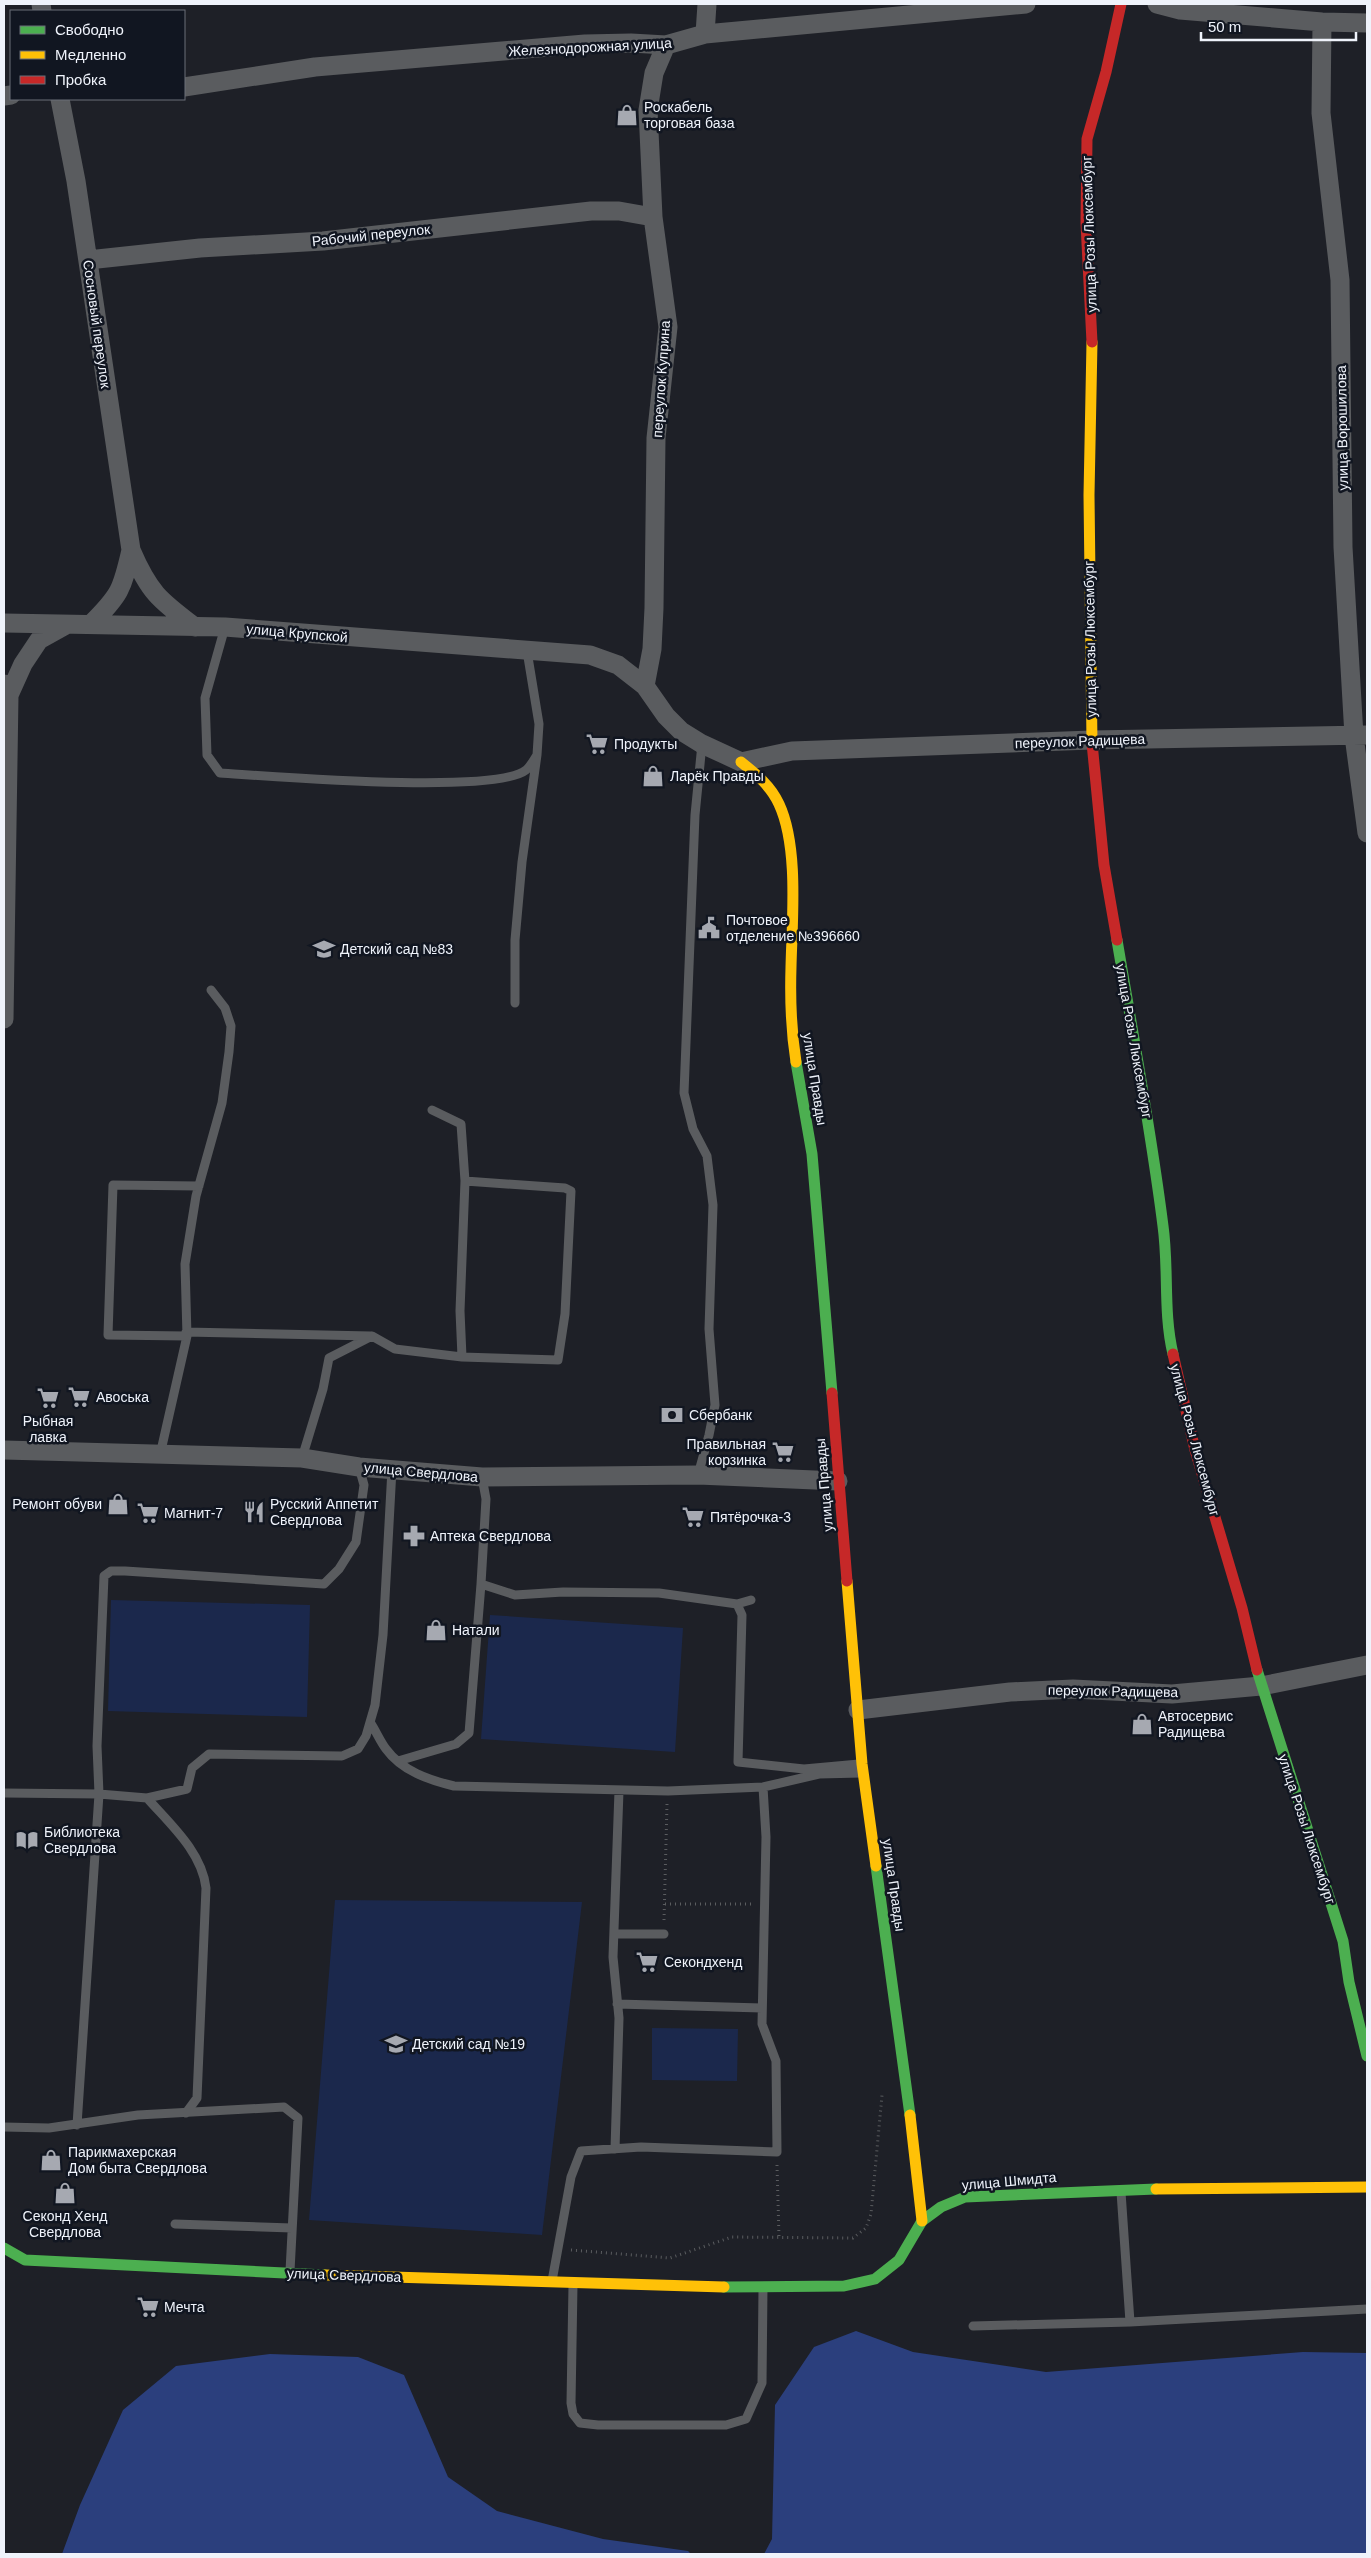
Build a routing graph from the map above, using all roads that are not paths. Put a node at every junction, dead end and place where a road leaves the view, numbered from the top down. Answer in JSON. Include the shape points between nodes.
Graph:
{"nodes":[{"id":1,"x":707,"y":4,"type":"edge"},
{"id":2,"x":1026,"y":4,"type":"edge"},
{"id":3,"x":1121,"y":4,"type":"edge"},
{"id":4,"x":1157,"y":4,"type":"edge"},
{"id":5,"x":1322,"y":22,"type":"junction"},
{"id":6,"x":1367,"y":23,"type":"edge"},
{"id":7,"x":705,"y":34,"type":"junction"},
{"id":8,"x":666,"y":46,"type":"junction"},
{"id":9,"x":185,"y":87,"type":"edge"},
{"id":10,"x":60,"y":100,"type":"edge"},
{"id":11,"x":654,"y":217,"type":"junction"},
{"id":12,"x":88,"y":260,"type":"junction"},
{"id":13,"x":130,"y":550,"type":"junction"},
{"id":14,"x":4,"y":623,"type":"edge"},
{"id":15,"x":68,"y":624,"type":"junction"},
{"id":16,"x":91,"y":624,"type":"junction"},
{"id":17,"x":195,"y":627,"type":"junction"},
{"id":18,"x":225,"y":627,"type":"junction"},
{"id":19,"x":527,"y":651,"type":"junction"},
{"id":20,"x":645,"y":686,"type":"junction"},
{"id":21,"x":6,"y":690,"type":"edge"},
{"id":22,"x":1361,"y":735,"type":"edge"},
{"id":23,"x":1092,"y":740,"type":"junction"},
{"id":24,"x":702,"y":744,"type":"junction"},
{"id":25,"x":537,"y":755,"type":"junction"},
{"id":26,"x":741,"y":762,"type":"junction"},
{"id":27,"x":1367,"y":833,"type":"edge"},
{"id":28,"x":210,"y":990,"type":"dead end"},
{"id":29,"x":515,"y":1003,"type":"dead end"},
{"id":30,"x":4,"y":1019,"type":"edge"},
{"id":31,"x":432,"y":1110,"type":"dead end"},
{"id":32,"x":465,"y":1181,"type":"junction"},
{"id":33,"x":199,"y":1186,"type":"junction"},
{"id":34,"x":186,"y":1334,"type":"junction"},
{"id":35,"x":372,"y":1336,"type":"junction"},
{"id":36,"x":462,"y":1357,"type":"junction"},
{"id":37,"x":4,"y":1450,"type":"edge"},
{"id":38,"x":160,"y":1455,"type":"junction"},
{"id":39,"x":302,"y":1458,"type":"junction"},
{"id":40,"x":358,"y":1467,"type":"junction"},
{"id":41,"x":392,"y":1469,"type":"junction"},
{"id":42,"x":698,"y":1475,"type":"junction"},
{"id":43,"x":482,"y":1477,"type":"junction"},
{"id":44,"x":838,"y":1481,"type":"junction"},
{"id":45,"x":481,"y":1584,"type":"junction"},
{"id":46,"x":751,"y":1600,"type":"dead end"},
{"id":47,"x":737,"y":1604,"type":"junction"},
{"id":48,"x":1367,"y":1665,"type":"edge"},
{"id":49,"x":1261,"y":1686,"type":"junction"},
{"id":50,"x":858,"y":1710,"type":"junction"},
{"id":51,"x":370,"y":1722,"type":"junction"},
{"id":52,"x":398,"y":1761,"type":"junction"},
{"id":53,"x":863,"y":1768,"type":"junction"},
{"id":54,"x":763,"y":1787,"type":"junction"},
{"id":55,"x":619,"y":1792,"type":"junction"},
{"id":56,"x":4,"y":1794,"type":"edge"},
{"id":57,"x":99,"y":1794,"type":"junction"},
{"id":58,"x":147,"y":1798,"type":"junction"},
{"id":59,"x":614,"y":1934,"type":"junction"},
{"id":60,"x":664,"y":1934,"type":"road end"},
{"id":61,"x":617,"y":2004,"type":"junction"},
{"id":62,"x":762,"y":2008,"type":"junction"},
{"id":63,"x":1367,"y":2056,"type":"edge"},
{"id":64,"x":186,"y":2113,"type":"junction"},
{"id":65,"x":77,"y":2125,"type":"junction"},
{"id":66,"x":4,"y":2127,"type":"edge"},
{"id":67,"x":615,"y":2149,"type":"junction"},
{"id":68,"x":919,"y":2182,"type":"junction"},
{"id":69,"x":1367,"y":2187,"type":"edge"},
{"id":70,"x":1121,"y":2188,"type":"junction"},
{"id":71,"x":965,"y":2197,"type":"junction"},
{"id":72,"x":922,"y":2221,"type":"junction"},
{"id":73,"x":175,"y":2224,"type":"dead end"},
{"id":74,"x":292,"y":2228,"type":"junction"},
{"id":75,"x":4,"y":2248,"type":"edge"},
{"id":76,"x":290,"y":2274,"type":"junction"},
{"id":77,"x":552,"y":2282,"type":"junction"},
{"id":78,"x":573,"y":2282,"type":"junction"},
{"id":79,"x":688,"y":2287,"type":"joint"},
{"id":80,"x":763,"y":2288,"type":"junction"},
{"id":81,"x":1367,"y":2309,"type":"edge"},
{"id":82,"x":1130,"y":2322,"type":"junction"},
{"id":83,"x":973,"y":2326,"type":"dead end"}],
"edges":[{"from":1,"to":7,"type":"street"},
{"from":2,"to":7,"type":"street","name":"Железнодорожная улица"},
{"from":3,"to":23,"type":"street","name":"улица Розы Люксембург","via":[[1087,139],[1086,223],[1093,351],[1089,495]]},
{"from":4,"to":5,"type":"street","via":[[1180,10]]},
{"from":5,"to":6,"type":"street"},
{"from":5,"to":22,"type":"street","name":"улица Ворошилова","via":[[1322,114],[1340,280],[1343,547]]},
{"from":7,"to":8,"type":"street","name":"Железнодорожная улица"},
{"from":8,"to":9,"type":"street","name":"Железнодорожная улица","via":[[585,44],[315,66]]},
{"from":8,"to":11,"type":"street","name":"переулок Куприна","via":[[654,73],[648,110]]},
{"from":10,"to":12,"type":"street","name":"Сосновый переулок"},
{"from":11,"to":12,"type":"street","name":"Рабочий переулок","via":[[619,211],[591,211],[322,241],[200,248]]},
{"from":11,"to":20,"type":"street","name":"переулок Куприна","via":[[668,327],[656,438],[654,608],[652,649]]},
{"from":12,"to":13,"type":"street","name":"Сосновый переулок"},
{"from":13,"to":16,"type":"street","name":"Сосновый переулок","via":[[122,587]]},
{"from":13,"to":17,"type":"street","name":"Сосновый переулок","via":[[142,577],[158,599]]},
{"from":14,"to":15,"type":"street","name":"улица Крупской"},
{"from":15,"to":16,"type":"street","name":"улица Крупской"},
{"from":15,"to":21,"type":"street","via":[[39,640]]},
{"from":16,"to":17,"type":"street","name":"улица Крупской"},
{"from":17,"to":18,"type":"street","name":"улица Крупской"},
{"from":18,"to":19,"type":"street","name":"улица Крупской"},
{"from":18,"to":25,"type":"lane","via":[[205,698],[207,755],[220,773],[341,780],[484,781],[525,771]]},
{"from":19,"to":20,"type":"street","name":"улица Крупской","via":[[590,655],[618,664]]},
{"from":19,"to":25,"type":"lane","via":[[539,724]]},
{"from":20,"to":24,"type":"street","name":"улица Крупской","via":[[666,716]]},
{"from":21,"to":30,"type":"street"},
{"from":22,"to":23,"type":"street","name":"переулок Радищева"},
{"from":22,"to":27,"type":"street","name":"улица Ворошилова"},
{"from":23,"to":26,"type":"street","name":"переулок Радищева","via":[[792,751]]},
{"from":23,"to":49,"type":"street","name":"улица Розы Люксембург","via":[[1104,864],[1156,1168],[1165,1239],[1167,1327],[1195,1450],[1242,1608]]},
{"from":24,"to":26,"type":"street","name":"улица Крупской"},
{"from":24,"to":42,"type":"lane","via":[[695,815],[684,1093],[693,1129],[706,1156],[712,1205],[708,1329],[715,1405]]},
{"from":25,"to":29,"type":"lane","via":[[521,872],[515,940]]},
{"from":26,"to":44,"type":"street","name":"улица Правды","via":[[769,786],[783,812],[791,864],[791,1019],[798,1085],[812,1154]]},
{"from":28,"to":33,"type":"lane","via":[[225,1008],[231,1026],[230,1052],[222,1104]]},
{"from":31,"to":32,"type":"lane","via":[[461,1124]]},
{"from":32,"to":36,"type":"lane","via":[[460,1311]]},
{"from":32,"to":36,"type":"lane","via":[[565,1188],[571,1191],[571,1202],[565,1314],[558,1360]]},
{"from":33,"to":34,"type":"lane","via":[[185,1264]]},
{"from":33,"to":34,"type":"lane","via":[[113,1185],[108,1335]]},
{"from":34,"to":35,"type":"lane"},
{"from":34,"to":38,"type":"lane"},
{"from":35,"to":36,"type":"lane","via":[[395,1349]]},
{"from":35,"to":39,"type":"lane","via":[[329,1358]]},
{"from":37,"to":38,"type":"street","name":"улица Свердлова"},
{"from":38,"to":39,"type":"street","name":"улица Свердлова"},
{"from":39,"to":40,"type":"street","name":"улица Свердлова"},
{"from":40,"to":41,"type":"street","name":"улица Свердлова"},
{"from":40,"to":57,"type":"lane","via":[[364,1485],[356,1542],[339,1569],[324,1584],[125,1571],[111,1571],[104,1576],[97,1746]]},
{"from":41,"to":43,"type":"street","name":"улица Свердлова"},
{"from":41,"to":51,"type":"lane","via":[[383,1635]]},
{"from":42,"to":43,"type":"street","name":"улица Свердлова"},
{"from":42,"to":44,"type":"street","name":"улица Свердлова"},
{"from":43,"to":45,"type":"lane","via":[[486,1499]]},
{"from":44,"to":50,"type":"street","name":"улица Правды"},
{"from":45,"to":47,"type":"lane","via":[[515,1594],[659,1594]]},
{"from":45,"to":52,"type":"lane","via":[[469,1734],[456,1744]]},
{"from":46,"to":47,"type":"lane"},
{"from":47,"to":53,"type":"lane","via":[[742,1615],[738,1762],[804,1769]]},
{"from":48,"to":49,"type":"street","name":"переулок Радищева"},
{"from":49,"to":50,"type":"street","name":"переулок Радищева","via":[[1172,1694],[1073,1690],[1010,1692]]},
{"from":49,"to":63,"type":"street","name":"улица Розы Люксембург","via":[[1343,1941],[1349,1982]]},
{"from":50,"to":53,"type":"street","name":"улица Правды"},
{"from":51,"to":52,"type":"lane","via":[[387,1750]]},
{"from":51,"to":58,"type":"lane","via":[[358,1749],[342,1756],[209,1754],[192,1768],[187,1790]]},
{"from":52,"to":55,"type":"lane","via":[[425,1779],[454,1786]]},
{"from":53,"to":54,"type":"lane"},
{"from":53,"to":68,"type":"street","name":"улица Правды"},
{"from":54,"to":55,"type":"lane"},
{"from":54,"to":62,"type":"lane","via":[[766,1837]]},
{"from":55,"to":59,"type":"lane"},
{"from":56,"to":57,"type":"lane"},
{"from":57,"to":58,"type":"lane"},
{"from":57,"to":65,"type":"lane"},
{"from":58,"to":64,"type":"lane","via":[[182,1837],[204,1870],[206,1888],[197,2098]]},
{"from":59,"to":60,"type":"lane"},
{"from":59,"to":61,"type":"lane"},
{"from":61,"to":62,"type":"lane"},
{"from":61,"to":67,"type":"lane"},
{"from":62,"to":67,"type":"lane","via":[[762,2024],[776,2061],[777,2152]]},
{"from":64,"to":65,"type":"lane","via":[[138,2115]]},
{"from":64,"to":74,"type":"lane","via":[[284,2108],[298,2118]]},
{"from":65,"to":66,"type":"lane"},
{"from":67,"to":77,"type":"lane","via":[[581,2151],[571,2177]]},
{"from":68,"to":71,"type":"street","via":[[934,2193]]},
{"from":68,"to":72,"type":"street","name":"улица Правды"},
{"from":69,"to":70,"type":"street","name":"улица Шмидта"},
{"from":70,"to":71,"type":"street","name":"улица Шмидта"},
{"from":70,"to":82,"type":"lane"},
{"from":71,"to":72,"type":"street","name":"улица Шмидта"},
{"from":72,"to":80,"type":"street","name":"улица Шмидта","via":[[899,2260],[875,2279],[844,2286]]},
{"from":73,"to":74,"type":"lane"},
{"from":74,"to":76,"type":"lane"},
{"from":75,"to":76,"type":"street","name":"улица Свердлова","via":[[25,2260]]},
{"from":76,"to":77,"type":"street","name":"улица Свердлова"},
{"from":77,"to":78,"type":"street","name":"улица Свердлова"},
{"from":78,"to":79,"type":"street","name":"улица Свердлова"},
{"from":78,"to":80,"type":"lane","via":[[571,2403],[573,2414],[580,2423],[598,2425],[726,2425],[746,2419],[762,2383]]},
{"from":79,"to":80,"type":"street","name":"улица Шмидта"},
{"from":81,"to":82,"type":"lane"},
{"from":82,"to":83,"type":"lane"}]}
